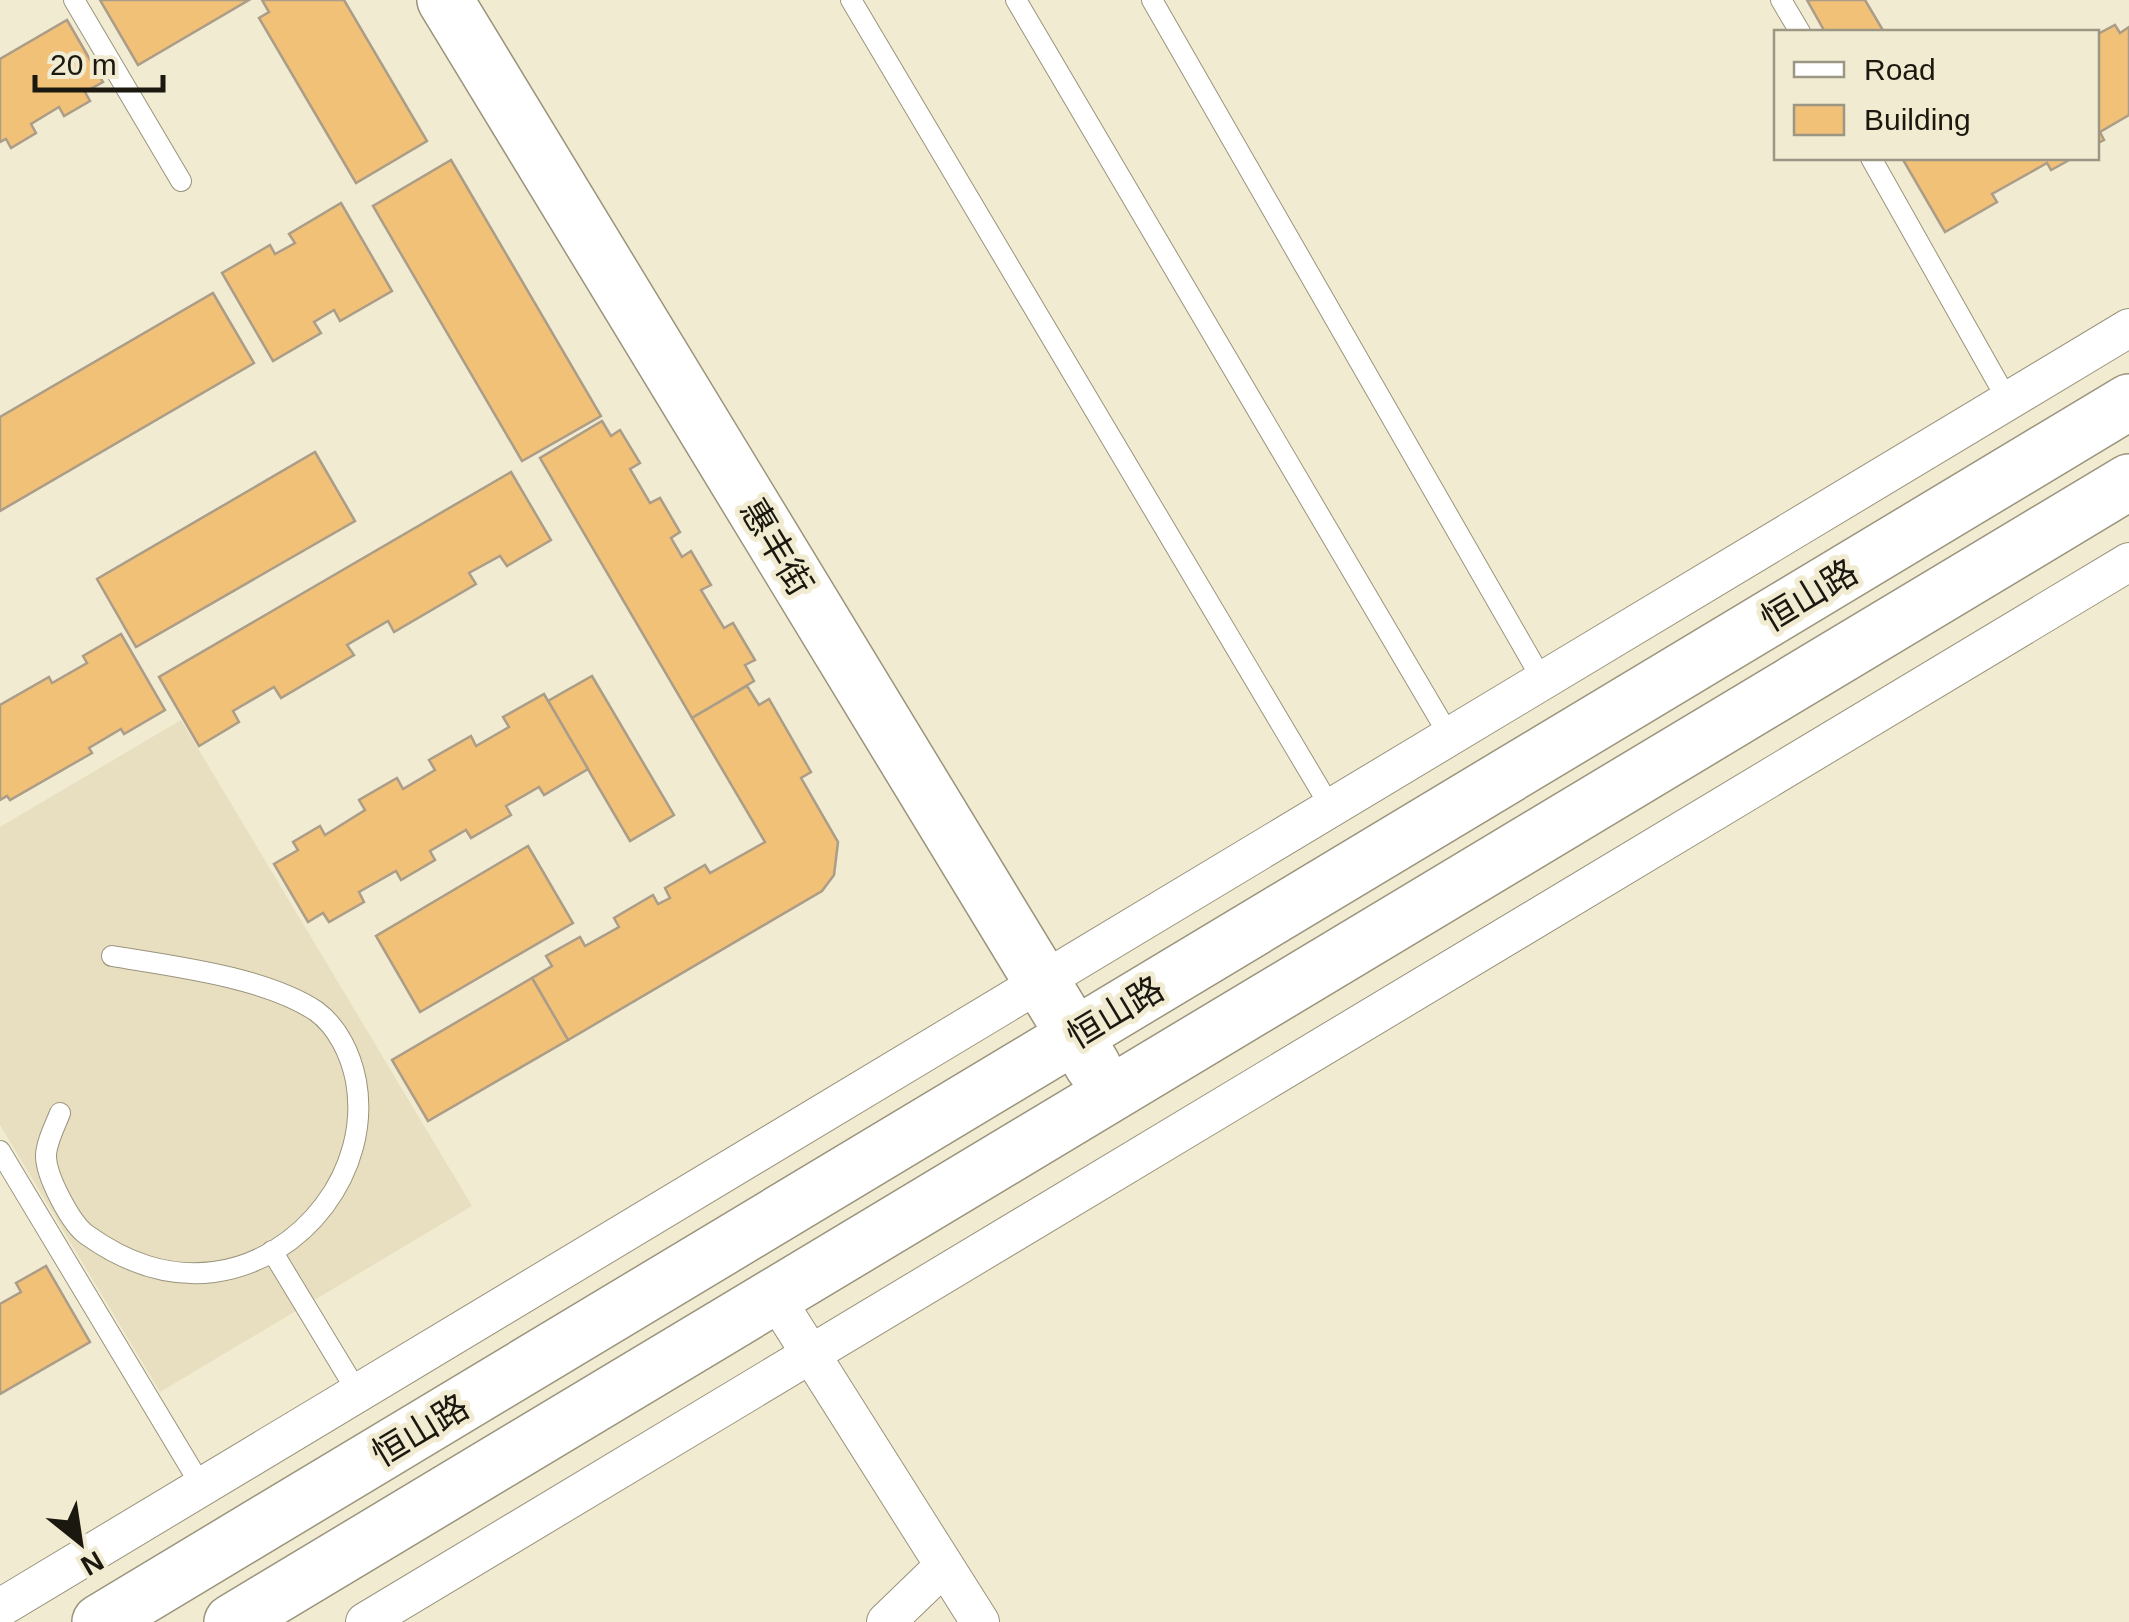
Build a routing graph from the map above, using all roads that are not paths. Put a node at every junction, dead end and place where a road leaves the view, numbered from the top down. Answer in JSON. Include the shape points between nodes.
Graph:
{"nodes":[{"id":1,"x":74,"y":0,"type":"edge"},
{"id":2,"x":445,"y":0,"type":"edge"},
{"id":3,"x":850,"y":0,"type":"edge"},
{"id":4,"x":1016,"y":0,"type":"edge"},
{"id":5,"x":1152,"y":0,"type":"edge"},
{"id":6,"x":1781,"y":0,"type":"edge"},
{"id":7,"x":1799,"y":30,"type":"edge"},
{"id":8,"x":1871,"y":160,"type":"edge"},
{"id":9,"x":181,"y":181,"type":"dead end"},
{"id":10,"x":2129,"y":328,"type":"edge"},
{"id":11,"x":2008,"y":401,"type":"junction"},
{"id":12,"x":2129,"y":402,"type":"edge"},
{"id":13,"x":2129,"y":482,"type":"edge"},
{"id":14,"x":2129,"y":562,"type":"edge"},
{"id":15,"x":1543,"y":681,"type":"junction"},
{"id":16,"x":1450,"y":737,"type":"junction"},
{"id":17,"x":1332,"y":808,"type":"junction"},
{"id":18,"x":112,"y":956,"type":"dead end"},
{"id":19,"x":1042,"y":982,"type":"junction"},
{"id":20,"x":1075,"y":1036,"type":"junction"},
{"id":21,"x":1110,"y":1094,"type":"junction"},
{"id":22,"x":60,"y":1114,"type":"dead end"},
{"id":23,"x":0,"y":1151,"type":"edge"},
{"id":24,"x":272,"y":1251,"type":"junction"},
{"id":25,"x":774,"y":1296,"type":"junction"},
{"id":26,"x":810,"y":1354,"type":"junction"},
{"id":27,"x":358,"y":1392,"type":"junction"},
{"id":28,"x":202,"y":1487,"type":"junction"},
{"id":29,"x":944,"y":1566,"type":"junction"},
{"id":30,"x":0,"y":1608,"type":"edge"},
{"id":31,"x":100,"y":1622,"type":"edge"},
{"id":32,"x":232,"y":1622,"type":"edge"},
{"id":33,"x":365,"y":1622,"type":"edge"},
{"id":34,"x":886,"y":1622,"type":"edge"},
{"id":35,"x":980,"y":1622,"type":"edge"}],
"edges":[{"from":1,"to":9,"type":"lane"},
{"from":2,"to":19,"type":"main road","name":"惠丰街"},
{"from":3,"to":17,"type":"lane"},
{"from":4,"to":16,"type":"lane"},
{"from":5,"to":15,"type":"lane"},
{"from":6,"to":7,"type":"lane"},
{"from":8,"to":11,"type":"lane"},
{"from":10,"to":11,"type":"street"},
{"from":11,"to":15,"type":"street"},
{"from":12,"to":20,"type":"main road","name":"恒山路"},
{"from":13,"to":21,"type":"main road","name":"恒山路"},
{"from":14,"to":26,"type":"street"},
{"from":15,"to":16,"type":"street"},
{"from":16,"to":17,"type":"street"},
{"from":17,"to":19,"type":"street"},
{"from":18,"to":24,"type":"lane","via":[[213,973],[292,998],[319,1013],[350,1053],[359,1099],[354,1148],[334,1193],[303,1231]]},
{"from":19,"to":20,"type":"main road","name":"惠丰街"},
{"from":19,"to":27,"type":"street"},
{"from":20,"to":21,"type":"main road","name":"惠丰街"},
{"from":20,"to":31,"type":"main road","name":"恒山路"},
{"from":21,"to":25,"type":"main road","name":"恒山路"},
{"from":22,"to":24,"type":"lane","via":[[46,1154],[50,1174],[77,1228],[118,1256],[164,1271],[214,1272]]},
{"from":23,"to":28,"type":"lane"},
{"from":24,"to":27,"type":"lane"},
{"from":25,"to":26,"type":"street"},
{"from":25,"to":32,"type":"main road","name":"恒山路"},
{"from":26,"to":29,"type":"street"},
{"from":26,"to":33,"type":"street"},
{"from":27,"to":28,"type":"street"},
{"from":28,"to":30,"type":"street"},
{"from":29,"to":34,"type":"street"},
{"from":29,"to":35,"type":"street"}]}
